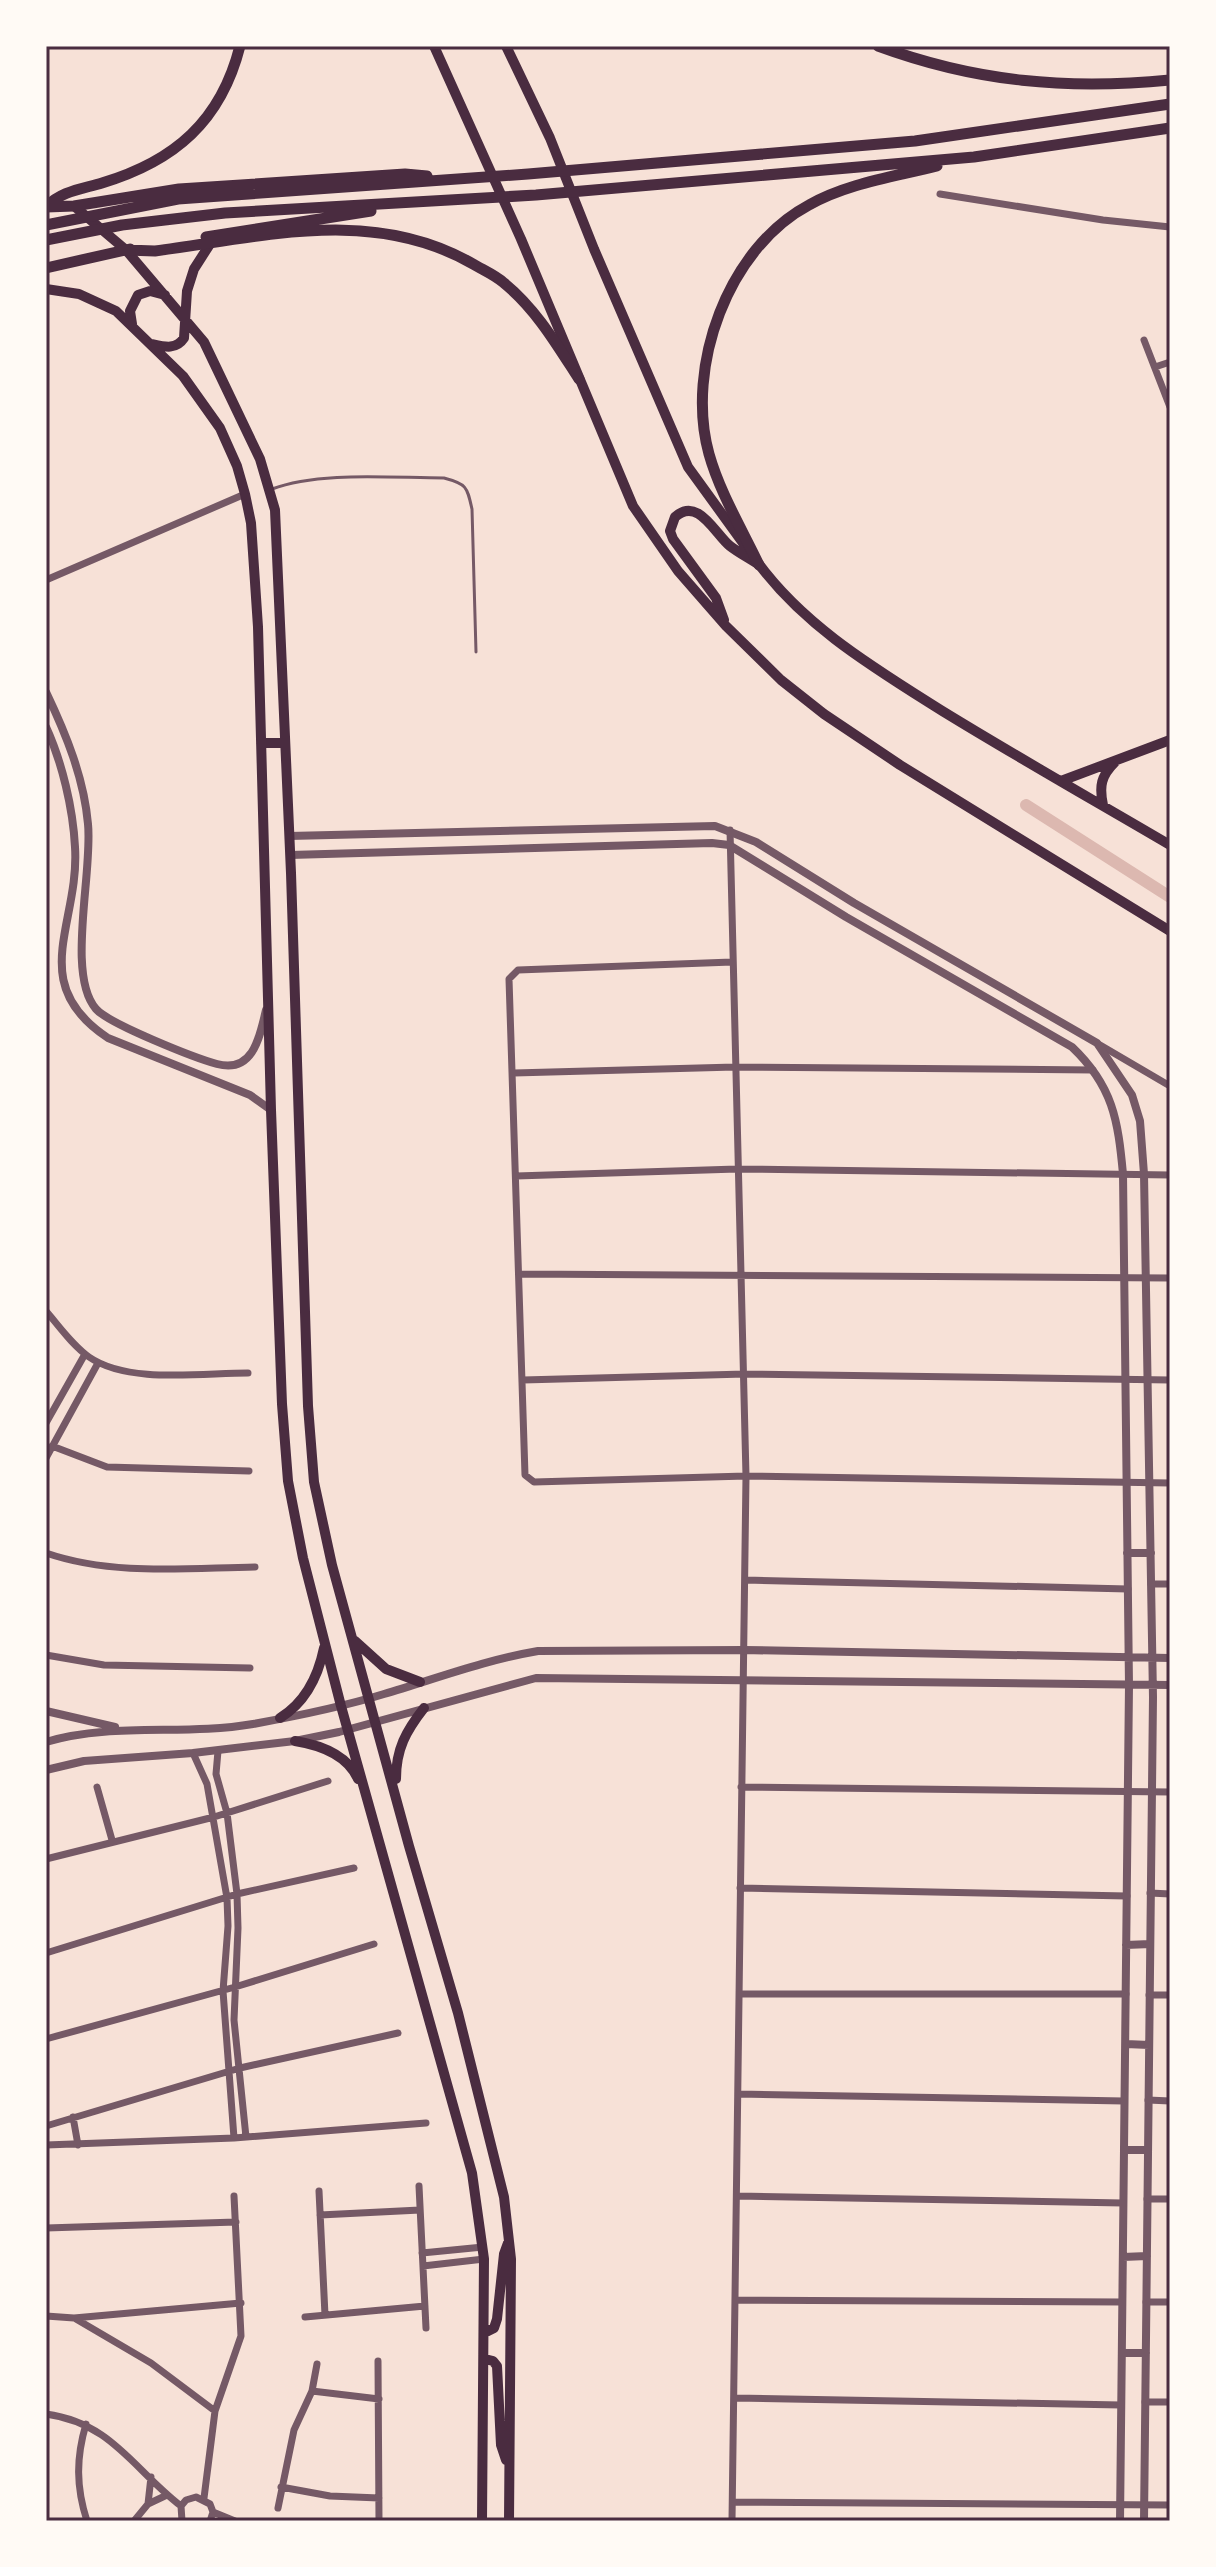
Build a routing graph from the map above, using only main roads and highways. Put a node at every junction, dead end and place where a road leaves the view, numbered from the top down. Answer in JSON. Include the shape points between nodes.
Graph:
{"nodes":[{"id":1,"x":240,"y":46,"type":"edge"},
{"id":2,"x":434,"y":46,"type":"edge"},
{"id":3,"x":506,"y":46,"type":"edge"},
{"id":4,"x":878,"y":46,"type":"edge"},
{"id":5,"x":1170,"y":80,"type":"edge"},
{"id":6,"x":1170,"y":104,"type":"edge"},
{"id":7,"x":1170,"y":128,"type":"edge"},
{"id":8,"x":974,"y":157,"type":"junction"},
{"id":9,"x":468,"y":179,"type":"junction"},
{"id":10,"x":419,"y":202,"type":"junction"},
{"id":11,"x":74,"y":206,"type":"junction"},
{"id":12,"x":46,"y":207,"type":"edge"},
{"id":13,"x":46,"y":225,"type":"edge"},
{"id":14,"x":46,"y":231,"type":"edge"},
{"id":15,"x":46,"y":240,"type":"edge"},
{"id":16,"x":210,"y":244,"type":"junction"},
{"id":17,"x":126,"y":250,"type":"junction"},
{"id":18,"x":46,"y":251,"type":"edge"},
{"id":19,"x":46,"y":268,"type":"edge"},
{"id":20,"x":46,"y":289,"type":"edge"},
{"id":21,"x":167,"y":296,"type":"junction"},
{"id":22,"x":187,"y":319,"type":"junction"},
{"id":23,"x":132,"y":324,"type":"junction"},
{"id":24,"x":150,"y":344,"type":"junction"},
{"id":25,"x":579,"y":379,"type":"junction"},
{"id":26,"x":759,"y":565,"type":"junction"},
{"id":27,"x":726,"y":626,"type":"junction"},
{"id":28,"x":1170,"y":740,"type":"edge"},
{"id":29,"x":261,"y":743,"type":"junction"},
{"id":30,"x":285,"y":743,"type":"junction"},
{"id":31,"x":1116,"y":760,"type":"junction"},
{"id":32,"x":1061,"y":781,"type":"junction"},
{"id":33,"x":1103,"y":805,"type":"junction"},
{"id":34,"x":1170,"y":845,"type":"edge"},
{"id":35,"x":1170,"y":931,"type":"edge"},
{"id":36,"x":354,"y":1639,"type":"junction"},
{"id":37,"x":325,"y":1642,"type":"junction"},
{"id":38,"x":420,"y":1682,"type":"road end"},
{"id":39,"x":424,"y":1708,"type":"road end"},
{"id":40,"x":280,"y":1718,"type":"road end"},
{"id":41,"x":295,"y":1741,"type":"road end"},
{"id":42,"x":396,"y":1793,"type":"junction"},
{"id":43,"x":367,"y":1799,"type":"junction"},
{"id":44,"x":509,"y":2237,"type":"junction"},
{"id":45,"x":484,"y":2333,"type":"junction"},
{"id":46,"x":485,"y":2359,"type":"junction"},
{"id":47,"x":510,"y":2474,"type":"junction"},
{"id":48,"x":482,"y":2521,"type":"edge"},
{"id":49,"x":509,"y":2521,"type":"edge"}],
"edges":[{"from":1,"to":12,"type":"highway","via":[[218,103],[191,137],[158,161],[56,196]]},
{"from":2,"to":25,"type":"main road"},
{"from":3,"to":26,"type":"main road","via":[[688,467]]},
{"from":4,"to":5,"type":"highway","via":[[979,75],[1040,83]]},
{"from":6,"to":9,"type":"highway","via":[[915,141]]},
{"from":7,"to":8,"type":"highway"},
{"from":8,"to":10,"type":"highway"},
{"from":8,"to":26,"type":"highway","via":[[858,185],[809,204],[766,236],[737,276],[706,362],[704,422],[718,481]]},
{"from":9,"to":11,"type":"highway","via":[[405,174],[179,189]]},
{"from":9,"to":13,"type":"highway","via":[[160,202]]},
{"from":10,"to":15,"type":"highway","via":[[162,220]]},
{"from":10,"to":17,"type":"highway"},
{"from":11,"to":12,"type":"highway"},
{"from":11,"to":17,"type":"main road"},
{"from":14,"to":18,"type":"highway"},
{"from":16,"to":17,"type":"highway"},
{"from":16,"to":22,"type":"main road","via":[[187,291]]},
{"from":16,"to":25,"type":"highway","via":[[344,228],[400,234],[453,252],[513,291],[539,318]]},
{"from":17,"to":19,"type":"highway"},
{"from":17,"to":21,"type":"main road"},
{"from":20,"to":23,"type":"main road","via":[[100,302]]},
{"from":21,"to":22,"type":"main road"},
{"from":21,"to":23,"type":"main road","via":[[150,291],[138,295],[130,311]]},
{"from":22,"to":24,"type":"main road","via":[[184,338],[175,346]]},
{"from":22,"to":30,"type":"main road","via":[[204,342],[271,490],[278,540]]},
{"from":23,"to":24,"type":"main road"},
{"from":24,"to":29,"type":"main road","via":[[183,376],[220,428],[245,494],[258,627]]},
{"from":25,"to":27,"type":"main road","via":[[633,506],[670,561]]},
{"from":26,"to":27,"type":"main road","via":[[729,545],[698,513],[686,511],[675,517],[673,539],[716,598]]},
{"from":26,"to":32,"type":"main road","via":[[793,604],[848,649]]},
{"from":27,"to":35,"type":"main road","via":[[824,714]]},
{"from":28,"to":31,"type":"main road"},
{"from":29,"to":30,"type":"main road"},
{"from":29,"to":37,"type":"main road","via":[[282,1404],[288,1481]]},
{"from":30,"to":36,"type":"main road","via":[[308,1406],[314,1482]]},
{"from":31,"to":32,"type":"main road"},
{"from":31,"to":33,"type":"main road","via":[[1100,785]]},
{"from":32,"to":33,"type":"main road"},
{"from":33,"to":34,"type":"main road"},
{"from":36,"to":38,"type":"main road","via":[[386,1669]]},
{"from":36,"to":42,"type":"main road"},
{"from":37,"to":40,"type":"main road","via":[[312,1686]]},
{"from":37,"to":43,"type":"main road"},
{"from":39,"to":42,"type":"main road","via":[[402,1739]]},
{"from":41,"to":43,"type":"main road","via":[[318,1745],[346,1762]]},
{"from":42,"to":44,"type":"main road","via":[[494,2151]]},
{"from":43,"to":45,"type":"main road","via":[[472,2173],[484,2253]]},
{"from":44,"to":45,"type":"main road","via":[[497,2319]]},
{"from":44,"to":47,"type":"main road"},
{"from":45,"to":46,"type":"main road"},
{"from":46,"to":47,"type":"main road","via":[[497,2366],[501,2445]]},
{"from":46,"to":48,"type":"main road"},
{"from":47,"to":49,"type":"main road"}]}
